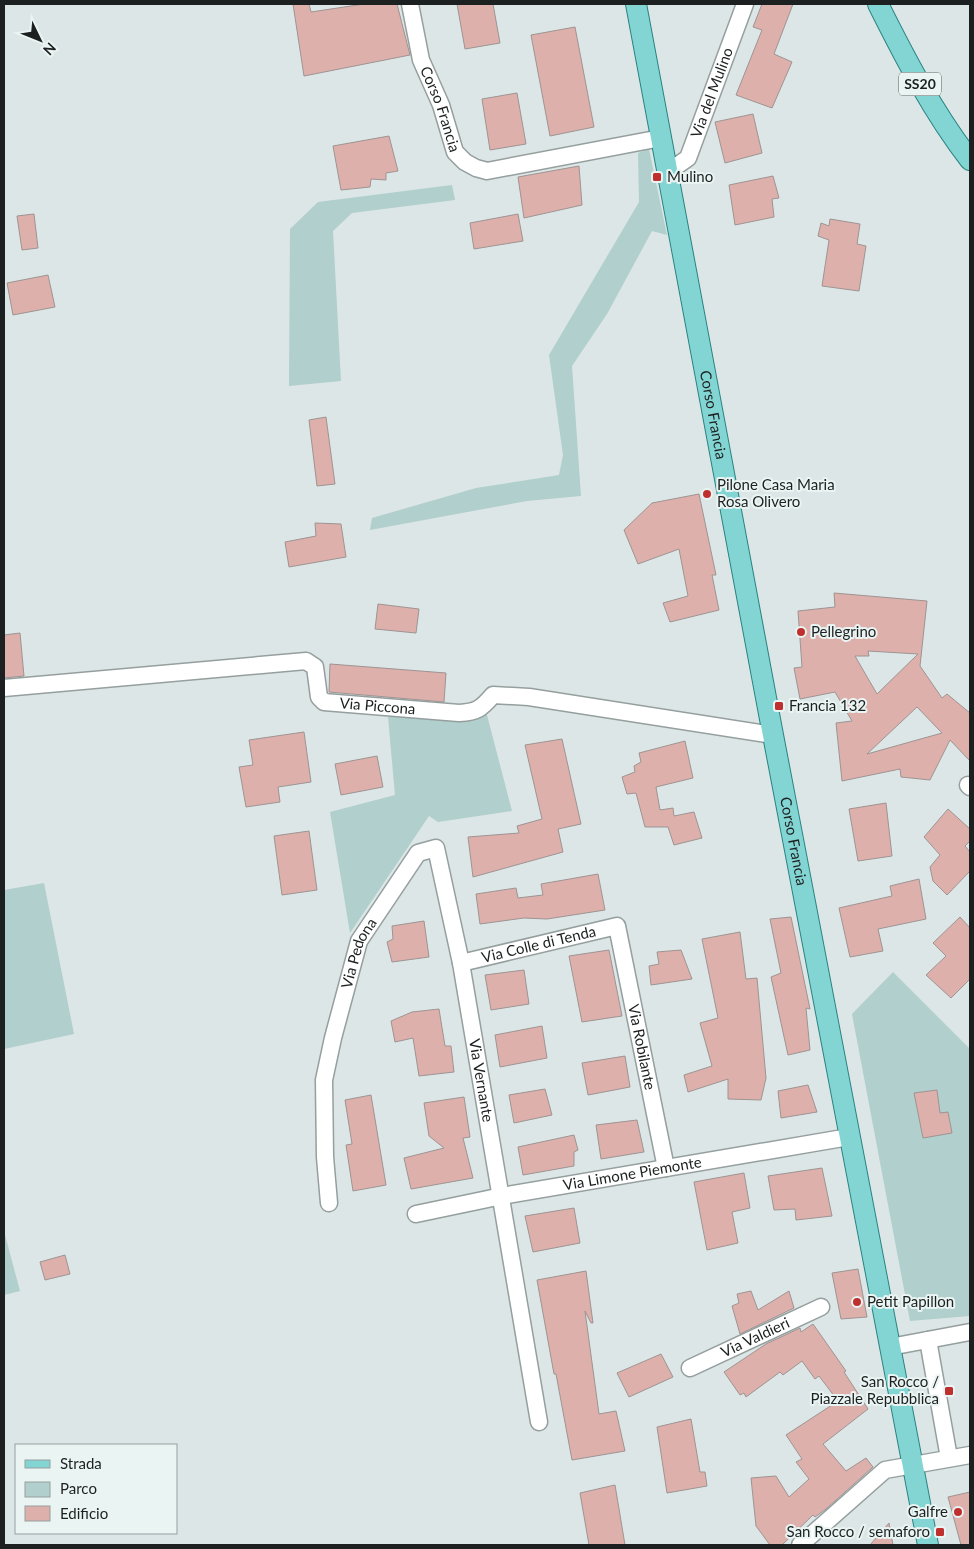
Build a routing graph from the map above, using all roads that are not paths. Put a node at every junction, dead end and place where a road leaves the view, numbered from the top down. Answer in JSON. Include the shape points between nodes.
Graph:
{"nodes":[{"id":1,"x":410,"y":4,"type":"edge"},
{"id":2,"x":636,"y":4,"type":"edge"},
{"id":3,"x":744,"y":4,"type":"edge"},
{"id":4,"x":878,"y":4,"type":"edge"},
{"id":5,"x":661,"y":138,"type":"junction"},
{"id":6,"x":970,"y":160,"type":"edge"},
{"id":7,"x":668,"y":172,"type":"junction"},
{"id":8,"x":4,"y":688,"type":"edge"},
{"id":9,"x":772,"y":735,"type":"junction"},
{"id":10,"x":617,"y":926,"type":"joint"},
{"id":11,"x":461,"y":963,"type":"junction"},
{"id":12,"x":849,"y":1137,"type":"junction"},
{"id":13,"x":666,"y":1168,"type":"junction"},
{"id":14,"x":502,"y":1196,"type":"junction"},
{"id":15,"x":329,"y":1203,"type":"dead end"},
{"id":16,"x":416,"y":1214,"type":"dead end"},
{"id":17,"x":821,"y":1307,"type":"dead end"},
{"id":18,"x":970,"y":1332,"type":"edge"},
{"id":19,"x":928,"y":1340,"type":"junction"},
{"id":20,"x":890,"y":1347,"type":"junction"},
{"id":21,"x":690,"y":1368,"type":"dead end"},
{"id":22,"x":540,"y":1422,"type":"dead end"},
{"id":23,"x":970,"y":1455,"type":"edge"},
{"id":24,"x":949,"y":1458,"type":"junction"},
{"id":25,"x":913,"y":1464,"type":"junction"},
{"id":26,"x":800,"y":1545,"type":"edge"},
{"id":27,"x":928,"y":1545,"type":"edge"}],
"edges":[{"from":1,"to":5,"type":"street","name":"Corso Francia","via":[[421,60],[441,106],[455,152],[476,168],[487,170]]},
{"from":2,"to":5,"type":"main road","name":"Corso Francia"},
{"from":3,"to":7,"type":"street","name":"Via del Mulino","via":[[688,158]]},
{"from":4,"to":6,"type":"main road","number":"SS20","via":[[907,62],[950,134]]},
{"from":5,"to":7,"type":"main road","name":"Corso Francia"},
{"from":7,"to":9,"type":"main road","name":"Corso Francia"},
{"from":8,"to":9,"type":"street","name":"Via Piccona","via":[[306,661],[315,667],[319,697],[324,702],[459,713],[475,712],[493,694]]},
{"from":9,"to":12,"type":"main road","name":"Corso Francia"},
{"from":10,"to":11,"type":"street","name":"Via Colle di Tenda"},
{"from":10,"to":13,"type":"street","name":"Via Robilante"},
{"from":11,"to":14,"type":"street","name":"Via Vernante"},
{"from":11,"to":15,"type":"street","name":"Via Pedona","via":[[436,848],[418,852],[359,941],[333,1038],[324,1080]]},
{"from":12,"to":13,"type":"street","name":"Via Limone Piemonte"},
{"from":12,"to":20,"type":"main road","name":"Corso Francia"},
{"from":13,"to":14,"type":"street","name":"Via Limone Piemonte"},
{"from":14,"to":16,"type":"street","name":"Via Limone Piemonte"},
{"from":14,"to":22,"type":"street","name":"Via Vernante"},
{"from":17,"to":21,"type":"street","name":"Via Valdieri"},
{"from":18,"to":19,"type":"street"},
{"from":19,"to":20,"type":"street"},
{"from":19,"to":24,"type":"street"},
{"from":20,"to":25,"type":"main road","name":"Corso Francia"},
{"from":23,"to":24,"type":"street"},
{"from":24,"to":25,"type":"street"},
{"from":25,"to":26,"type":"street","via":[[885,1470]]},
{"from":25,"to":27,"type":"main road","name":"Corso Francia"}]}
